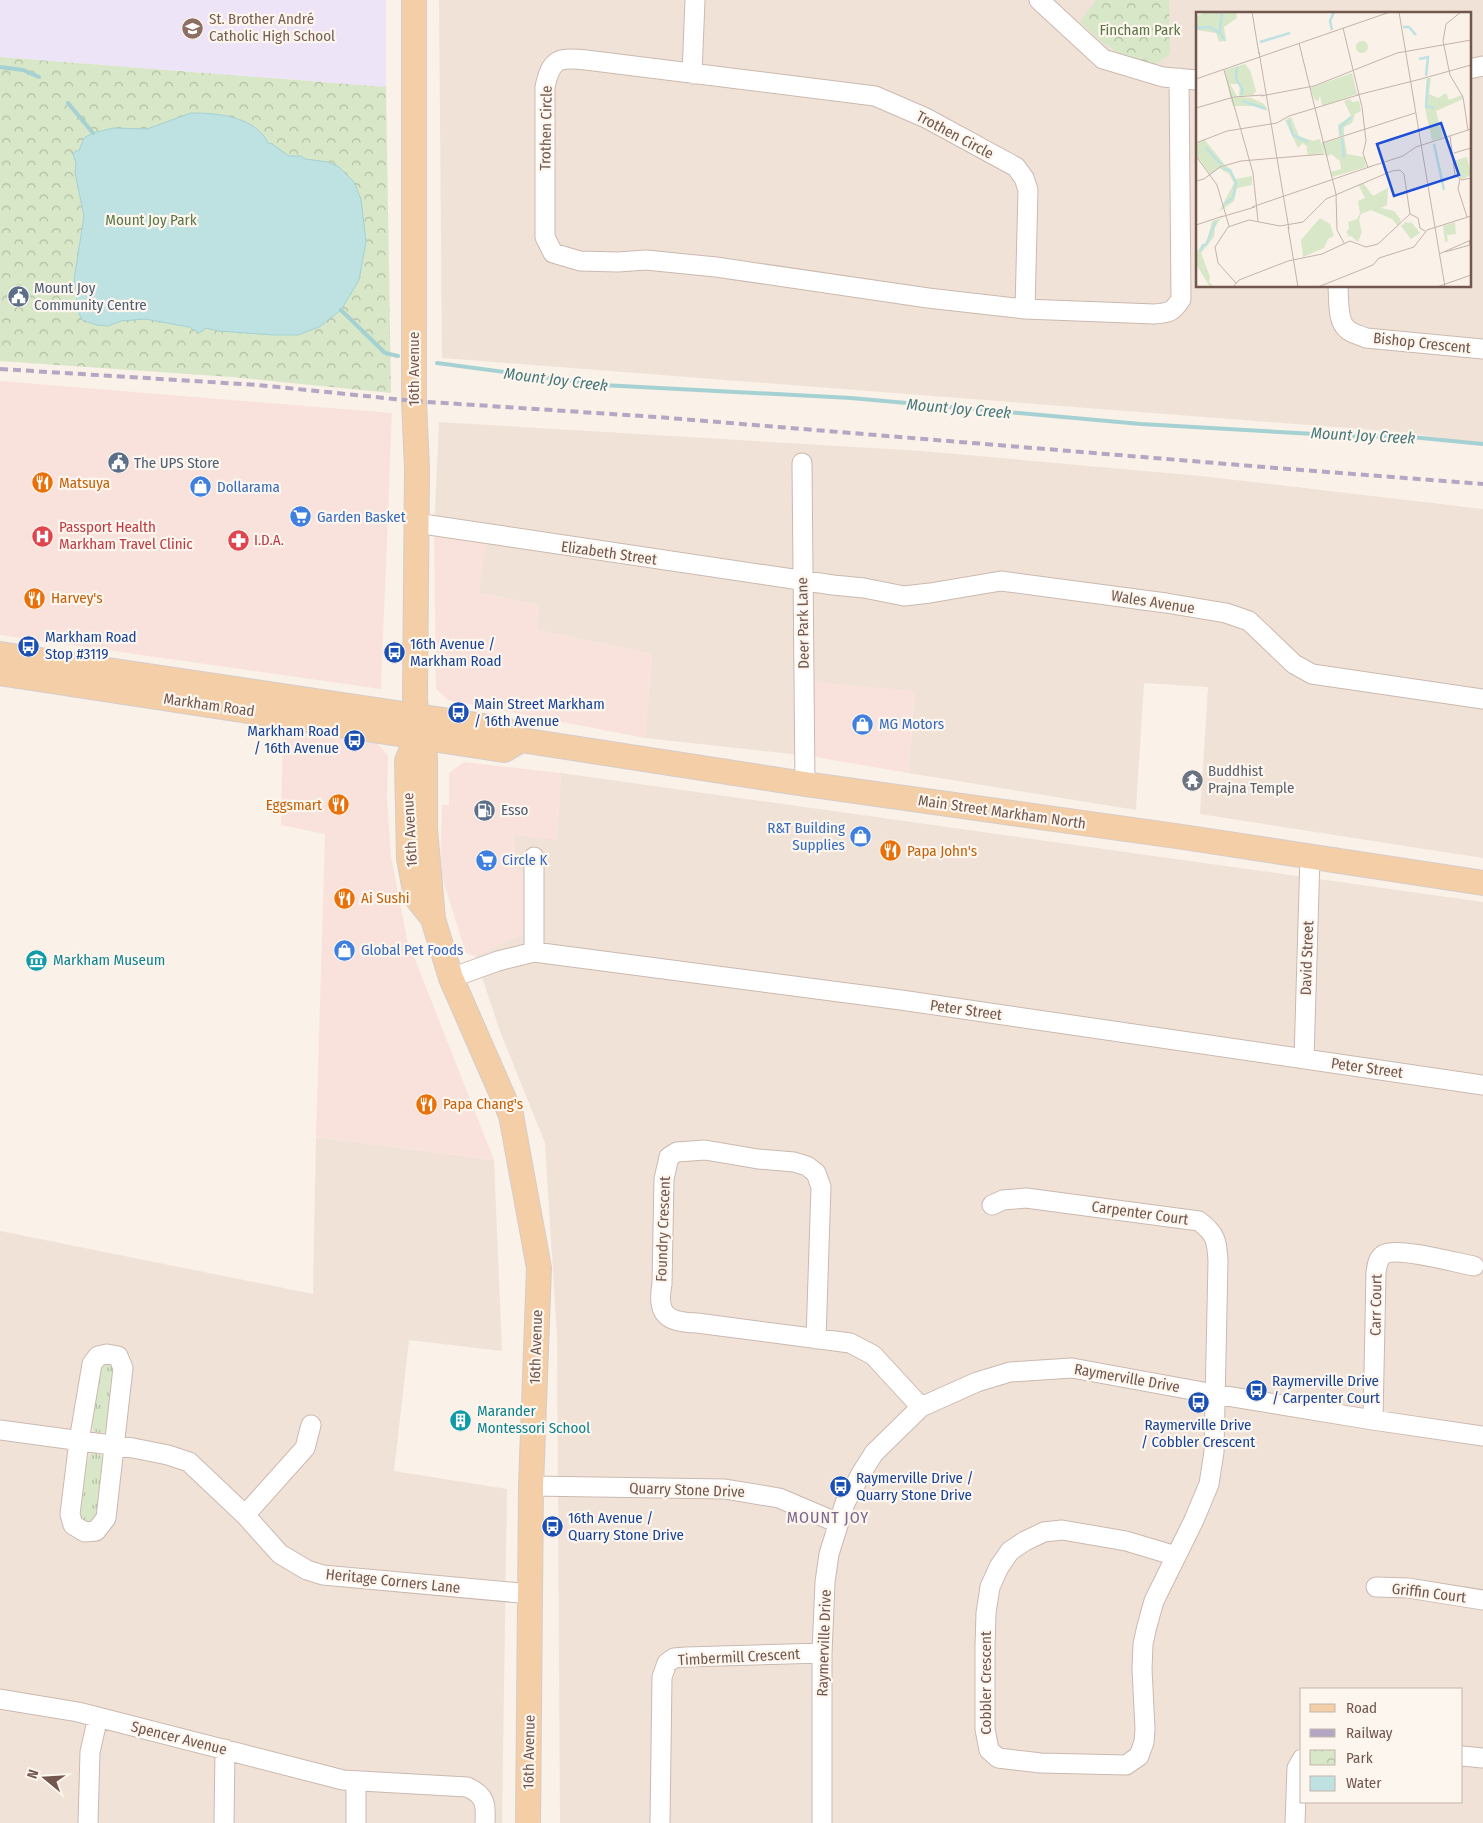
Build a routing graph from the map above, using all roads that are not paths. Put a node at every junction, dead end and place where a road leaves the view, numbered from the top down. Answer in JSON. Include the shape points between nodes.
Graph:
{"nodes":[{"id":1,"x":414,"y":0,"type":"edge"},
{"id":2,"x":695,"y":0,"type":"edge"},
{"id":3,"x":1039,"y":0,"type":"edge"},
{"id":4,"x":1483,"y":66,"type":"edge"},
{"id":5,"x":1470,"y":69,"type":"edge"},
{"id":6,"x":692,"y":74,"type":"junction"},
{"id":7,"x":1188,"y":79,"type":"edge"},
{"id":8,"x":1338,"y":288,"type":"edge"},
{"id":9,"x":1025,"y":309,"type":"junction"},
{"id":10,"x":1483,"y":349,"type":"edge"},
{"id":11,"x":802,"y":463,"type":"dead end"},
{"id":12,"x":416,"y":523,"type":"junction"},
{"id":13,"x":802,"y":580,"type":"junction"},
{"id":14,"x":0,"y":654,"type":"edge"},
{"id":15,"x":0,"y":673,"type":"edge"},
{"id":16,"x":1483,"y":699,"type":"edge"},
{"id":17,"x":417,"y":727,"type":"junction"},
{"id":18,"x":805,"y":784,"type":"junction"},
{"id":19,"x":1310,"y":856,"type":"junction"},
{"id":20,"x":534,"y":857,"type":"dead end"},
{"id":21,"x":1483,"y":883,"type":"edge"},
{"id":22,"x":534,"y":952,"type":"junction"},
{"id":23,"x":451,"y":978,"type":"junction"},
{"id":24,"x":1304,"y":1059,"type":"junction"},
{"id":25,"x":1483,"y":1085,"type":"edge"},
{"id":26,"x":992,"y":1206,"type":"dead end"},
{"id":27,"x":1474,"y":1266,"type":"dead end"},
{"id":28,"x":816,"y":1339,"type":"junction"},
{"id":29,"x":1214,"y":1394,"type":"junction"},
{"id":30,"x":921,"y":1407,"type":"junction"},
{"id":31,"x":1373,"y":1420,"type":"junction"},
{"id":32,"x":311,"y":1425,"type":"dead end"},
{"id":33,"x":0,"y":1430,"type":"edge"},
{"id":34,"x":1483,"y":1436,"type":"edge"},
{"id":35,"x":79,"y":1441,"type":"junction"},
{"id":36,"x":114,"y":1446,"type":"junction"},
{"id":37,"x":531,"y":1486,"type":"junction"},
{"id":38,"x":244,"y":1514,"type":"junction"},
{"id":39,"x":838,"y":1522,"type":"junction"},
{"id":40,"x":1176,"y":1556,"type":"junction"},
{"id":41,"x":1376,"y":1587,"type":"dead end"},
{"id":42,"x":531,"y":1594,"type":"junction"},
{"id":43,"x":1483,"y":1600,"type":"edge"},
{"id":44,"x":822,"y":1653,"type":"junction"},
{"id":45,"x":0,"y":1699,"type":"edge"},
{"id":46,"x":98,"y":1717,"type":"junction"},
{"id":47,"x":225,"y":1749,"type":"junction"},
{"id":48,"x":1463,"y":1756,"type":"edge"},
{"id":49,"x":1483,"y":1758,"type":"edge"},
{"id":50,"x":1300,"y":1763,"type":"edge"},
{"id":51,"x":356,"y":1782,"type":"junction"},
{"id":52,"x":88,"y":1823,"type":"edge"},
{"id":53,"x":224,"y":1823,"type":"edge"},
{"id":54,"x":356,"y":1823,"type":"edge"},
{"id":55,"x":486,"y":1823,"type":"edge"},
{"id":56,"x":528,"y":1823,"type":"edge"},
{"id":57,"x":660,"y":1823,"type":"edge"},
{"id":58,"x":822,"y":1823,"type":"edge"},
{"id":59,"x":1295,"y":1823,"type":"edge"}],
"edges":[{"from":1,"to":12,"type":"main road","name":"16th Avenue"},
{"from":2,"to":6,"type":"street"},
{"from":3,"to":7,"type":"street","via":[[1103,59],[1163,77]]},
{"from":4,"to":5,"type":"street"},
{"from":6,"to":9,"type":"street","name":"Trothen Circle","via":[[875,96],[926,118],[1016,167],[1028,190]]},
{"from":6,"to":9,"type":"street","name":"Trothen Circle","via":[[570,58],[553,64],[545,87],[544,211],[545,237],[553,253],[580,261],[646,260],[716,267],[918,297]]},
{"from":7,"to":9,"type":"street","name":"Trothen Circle","via":[[1181,298],[1176,306],[1168,314]]},
{"from":8,"to":10,"type":"street","name":"Bishop Crescent","via":[[1340,317],[1346,329],[1354,333],[1366,338]]},
{"from":11,"to":13,"type":"street","name":"Deer Park Lane"},
{"from":12,"to":13,"type":"street","name":"Elizabeth Street"},
{"from":12,"to":17,"type":"main road","name":"16th Avenue"},
{"from":13,"to":16,"type":"street","name":"Wales Avenue","via":[[904,596],[1001,581],[1226,613],[1249,620],[1294,664],[1312,674]]},
{"from":13,"to":18,"type":"street","name":"Deer Park Lane"},
{"from":14,"to":17,"type":"main road","name":"Markham Road"},
{"from":15,"to":17,"type":"main road","name":"Markham Road","via":[[290,716]]},
{"from":17,"to":18,"type":"main road","name":"Main Street Markham North","via":[[504,750],[522,740]]},
{"from":17,"to":23,"type":"main road","name":"16th Avenue","via":[[425,757],[426,829],[433,919]]},
{"from":18,"to":19,"type":"main road","name":"Main Street Markham North"},
{"from":19,"to":21,"type":"main road","name":"Main Street Markham North"},
{"from":19,"to":24,"type":"street","name":"David Street"},
{"from":20,"to":22,"type":"street"},
{"from":22,"to":23,"type":"street","name":"Peter Street"},
{"from":22,"to":24,"type":"street","name":"Peter Street","via":[[901,1000]]},
{"from":23,"to":37,"type":"main road","name":"16th Avenue","via":[[511,1115],[539,1268]]},
{"from":24,"to":25,"type":"street","name":"Peter Street"},
{"from":26,"to":29,"type":"street","name":"Carpenter Court","via":[[1003,1200],[1026,1198],[1186,1218],[1199,1221],[1208,1228],[1217,1241],[1218,1261]]},
{"from":27,"to":31,"type":"street","name":"Carr Court","via":[[1406,1252],[1384,1254],[1378,1262]]},
{"from":28,"to":28,"type":"street","name":"Foundry Crescent","via":[[821,1187],[816,1173],[794,1162],[705,1150],[677,1152],[669,1157],[664,1179],[660,1295],[668,1317],[678,1322]]},
{"from":28,"to":30,"type":"street","name":"Foundry Crescent","via":[[850,1343],[873,1355]]},
{"from":29,"to":30,"type":"street","name":"Raymerville Drive","via":[[1062,1368],[1010,1372],[977,1382]]},
{"from":29,"to":31,"type":"street","name":"Raymerville Drive"},
{"from":29,"to":40,"type":"street","name":"Cobbler Crescent","via":[[1214,1452],[1209,1484]]},
{"from":30,"to":39,"type":"street","name":"Raymerville Drive","via":[[874,1453],[845,1503]]},
{"from":31,"to":34,"type":"street","name":"Raymerville Drive"},
{"from":32,"to":38,"type":"street","via":[[305,1448]]},
{"from":33,"to":35,"type":"street","name":"Heritage Corners Lane"},
{"from":35,"to":36,"type":"street","name":"Heritage Corners Lane"},
{"from":35,"to":36,"type":"street","via":[[70,1514],[73,1525],[85,1532],[96,1531],[106,1518]]},
{"from":35,"to":36,"type":"street","via":[[92,1364],[98,1356],[107,1354],[118,1356],[123,1368]]},
{"from":36,"to":38,"type":"street","name":"Heritage Corners Lane","via":[[189,1462]]},
{"from":37,"to":39,"type":"street","name":"Quarry Stone Drive","via":[[725,1489],[779,1498]]},
{"from":37,"to":42,"type":"main road","name":"16th Avenue"},
{"from":38,"to":42,"type":"street","name":"Heritage Corners Lane","via":[[280,1554],[307,1570],[323,1575]]},
{"from":39,"to":44,"type":"street","name":"Raymerville Drive","via":[[825,1582]]},
{"from":40,"to":40,"type":"street","name":"Cobbler Crescent","via":[[1126,1541],[1062,1530],[1044,1532],[1010,1551],[990,1587],[986,1613],[985,1729],[989,1750],[998,1758],[1041,1763],[1126,1765],[1139,1756],[1145,1729],[1143,1644],[1154,1601]]},
{"from":41,"to":43,"type":"street","name":"Griffin Court","via":[[1408,1588]]},
{"from":42,"to":56,"type":"main road","name":"16th Avenue"},
{"from":44,"to":57,"type":"street","name":"Timbermill Crescent","via":[[686,1657],[674,1658],[666,1664],[660,1698]]},
{"from":44,"to":58,"type":"street","name":"Raymerville Drive"},
{"from":45,"to":46,"type":"street","name":"Spencer Avenue"},
{"from":46,"to":47,"type":"street","name":"Spencer Avenue"},
{"from":46,"to":52,"type":"street","via":[[90,1752]]},
{"from":47,"to":51,"type":"street","name":"Spencer Avenue"},
{"from":47,"to":53,"type":"street"},
{"from":48,"to":49,"type":"street"},
{"from":50,"to":59,"type":"street","via":[[1297,1768]]},
{"from":51,"to":54,"type":"street"},
{"from":51,"to":55,"type":"street","name":"Spencer Avenue","via":[[467,1787],[481,1796],[486,1805]]}]}
